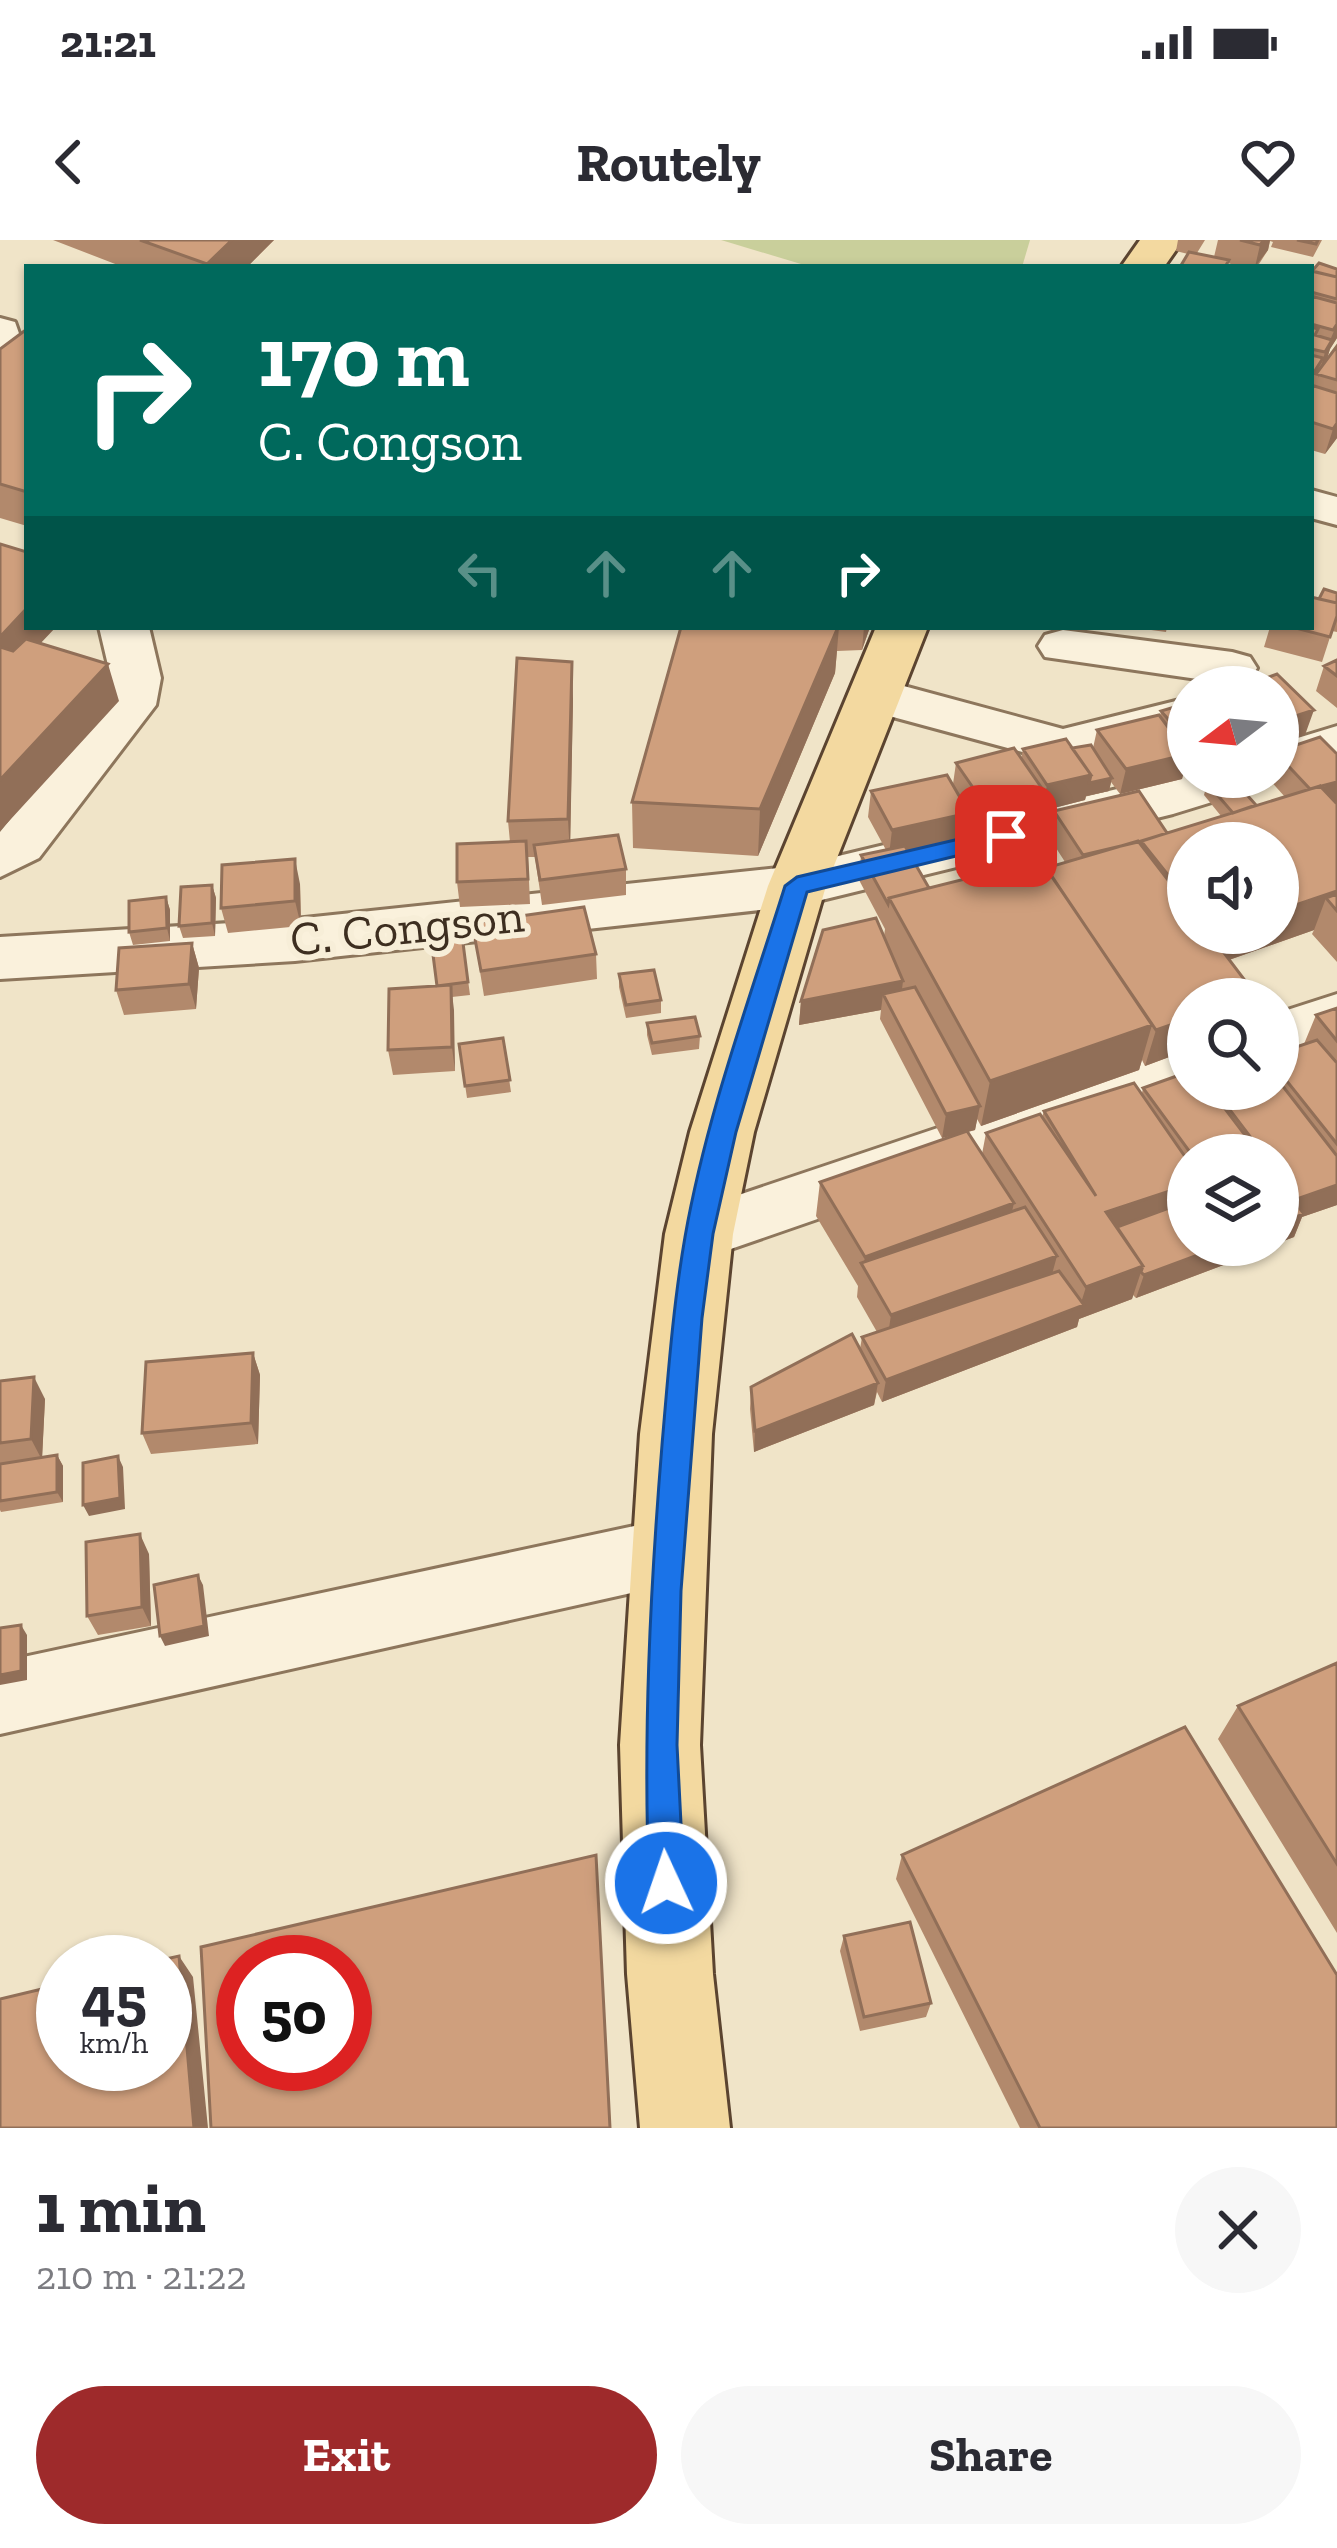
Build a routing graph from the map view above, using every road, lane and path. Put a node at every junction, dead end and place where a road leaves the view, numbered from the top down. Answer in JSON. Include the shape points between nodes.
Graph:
{"nodes":[{"id":1,"x":125,"y":630,"type":"edge"},
{"id":2,"x":901,"y":630,"type":"edge"},
{"id":3,"x":1063,"y":646,"type":"dead end"},
{"id":4,"x":1234,"y":661,"type":"edge"},
{"id":5,"x":874,"y":695,"type":"junction"},
{"id":6,"x":1167,"y":720,"type":"edge"},
{"id":7,"x":1337,"y":742,"type":"edge"},
{"id":8,"x":1299,"y":755,"type":"edge"},
{"id":9,"x":1167,"y":797,"type":"edge"},
{"id":10,"x":0,"y":858,"type":"edge"},
{"id":11,"x":797,"y":886,"type":"junction"},
{"id":12,"x":0,"y":958,"type":"edge"},
{"id":13,"x":1337,"y":1016,"type":"edge"},
{"id":14,"x":1299,"y":1029,"type":"edge"},
{"id":15,"x":1167,"y":1074,"type":"edge"},
{"id":16,"x":699,"y":1234,"type":"junction"},
{"id":17,"x":667,"y":1552,"type":"junction"},
{"id":18,"x":0,"y":1698,"type":"edge"},
{"id":19,"x":685,"y":2128,"type":"edge"}],
"edges":[{"from":1,"to":10,"type":"street","via":[[136,678],[130,705],[20,844]]},
{"from":2,"to":5,"type":"main road"},
{"from":3,"to":4,"type":"street"},
{"from":5,"to":6,"type":"street","via":[[1063,746]]},
{"from":5,"to":11,"type":"main road"},
{"from":7,"to":8,"type":"street"},
{"from":9,"to":11,"type":"street","name":"C. Congson"},
{"from":11,"to":12,"type":"street","name":"C. Congson","via":[[295,940]]},
{"from":11,"to":16,"type":"main road"},
{"from":13,"to":14,"type":"street"},
{"from":15,"to":16,"type":"street"},
{"from":16,"to":17,"type":"main road"},
{"from":17,"to":18,"type":"street"},
{"from":17,"to":19,"type":"main road","via":[[660,1745]]}]}
